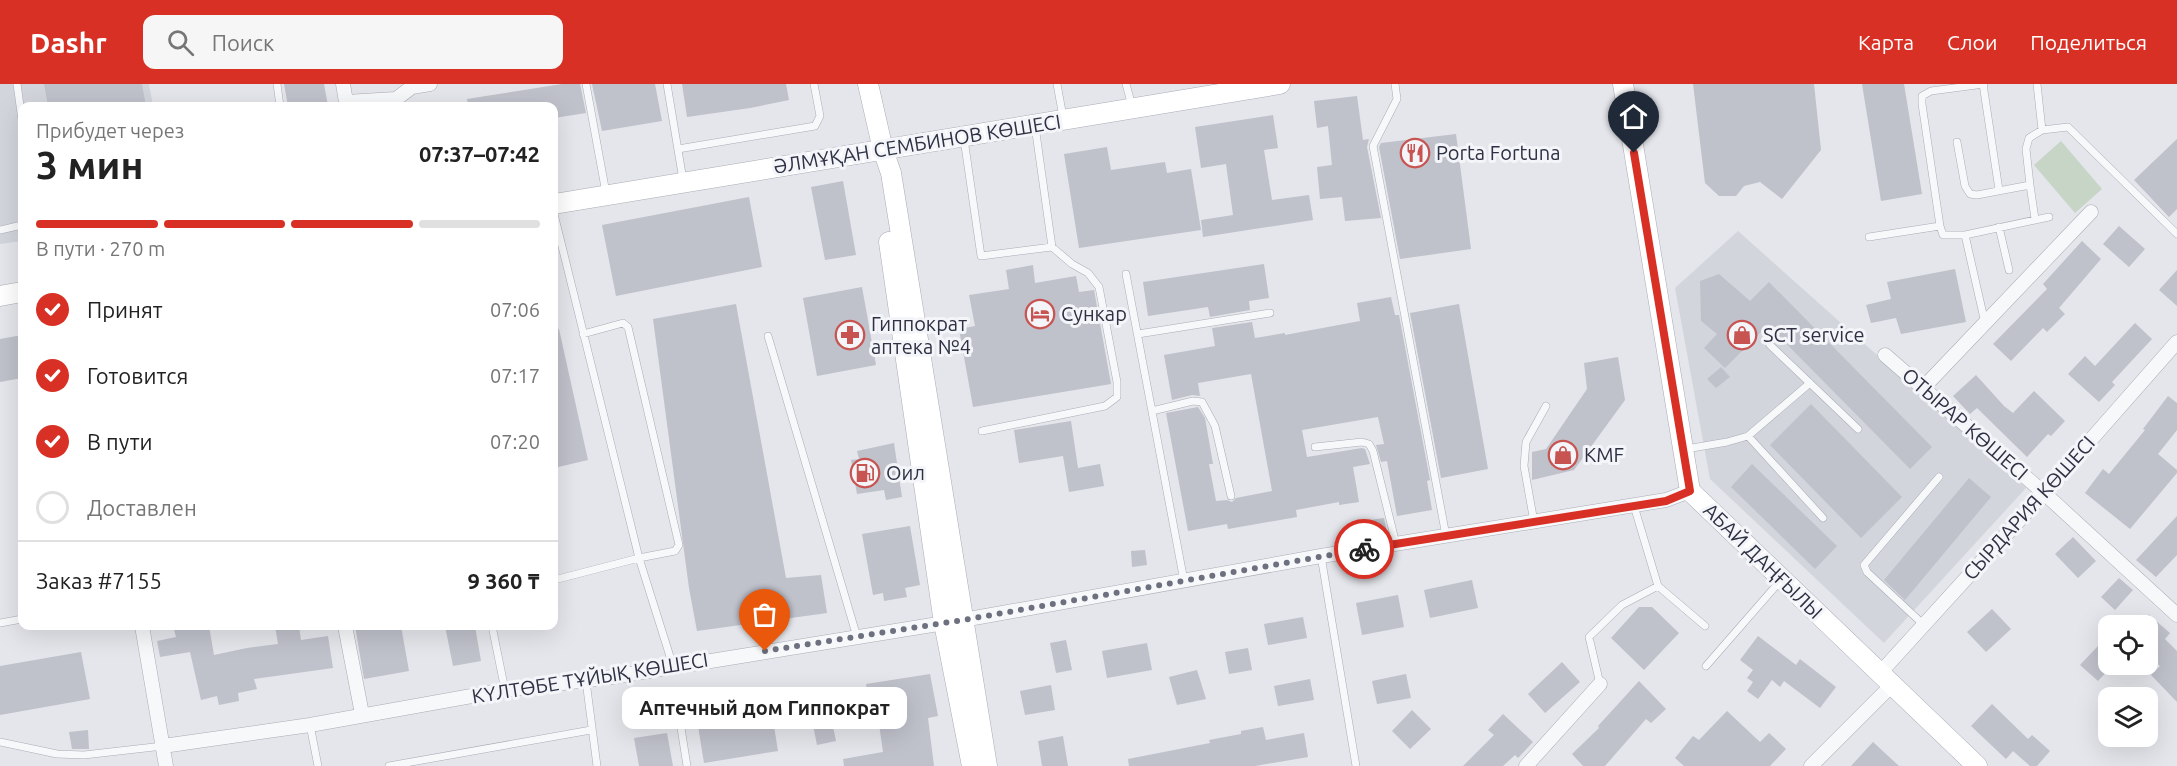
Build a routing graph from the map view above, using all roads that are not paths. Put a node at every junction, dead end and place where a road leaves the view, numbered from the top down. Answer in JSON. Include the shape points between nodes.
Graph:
{"nodes":[{"id":1,"x":17,"y":84,"type":"edge"},
{"id":2,"x":277,"y":84,"type":"edge"},
{"id":3,"x":343,"y":84,"type":"edge"},
{"id":4,"x":430,"y":84,"type":"edge"},
{"id":5,"x":586,"y":84,"type":"edge"},
{"id":6,"x":667,"y":84,"type":"edge"},
{"id":7,"x":814,"y":84,"type":"edge"},
{"id":8,"x":868,"y":84,"type":"edge"},
{"id":9,"x":1057,"y":84,"type":"edge"},
{"id":10,"x":1126,"y":84,"type":"edge"},
{"id":11,"x":1280,"y":84,"type":"edge"},
{"id":12,"x":1395,"y":84,"type":"edge"},
{"id":13,"x":1623,"y":84,"type":"edge"},
{"id":14,"x":1984,"y":84,"type":"edge"},
{"id":15,"x":2037,"y":84,"type":"edge"},
{"id":16,"x":1246,"y":87,"type":"edge"},
{"id":17,"x":20,"y":102,"type":"edge"},
{"id":18,"x":279,"y":102,"type":"edge"},
{"id":19,"x":346,"y":102,"type":"edge"},
{"id":20,"x":398,"y":102,"type":"edge"},
{"id":21,"x":1132,"y":108,"type":"junction"},
{"id":22,"x":1064,"y":120,"type":"junction"},
{"id":23,"x":1035,"y":124,"type":"junction"},
{"id":24,"x":2042,"y":130,"type":"junction"},
{"id":25,"x":964,"y":136,"type":"junction"},
{"id":26,"x":1958,"y":142,"type":"dead end"},
{"id":27,"x":678,"y":149,"type":"junction"},
{"id":28,"x":883,"y":150,"type":"junction"},
{"id":29,"x":683,"y":183,"type":"junction"},
{"id":30,"x":2030,"y":185,"type":"junction"},
{"id":31,"x":1999,"y":190,"type":"junction"},
{"id":32,"x":606,"y":196,"type":"junction"},
{"id":33,"x":558,"y":203,"type":"edge"},
{"id":34,"x":2091,"y":212,"type":"dead end"},
{"id":35,"x":2049,"y":217,"type":"dead end"},
{"id":36,"x":2034,"y":219,"type":"junction"},
{"id":37,"x":18,"y":226,"type":"edge"},
{"id":38,"x":1940,"y":226,"type":"junction"},
{"id":39,"x":1999,"y":227,"type":"junction"},
{"id":40,"x":0,"y":230,"type":"edge"},
{"id":41,"x":558,"y":231,"type":"edge"},
{"id":42,"x":2177,"y":234,"type":"edge"},
{"id":43,"x":1965,"y":235,"type":"junction"},
{"id":44,"x":1869,"y":237,"type":"dead end"},
{"id":45,"x":1052,"y":247,"type":"junction"},
{"id":46,"x":2009,"y":270,"type":"dead end"},
{"id":47,"x":1126,"y":274,"type":"dead end"},
{"id":48,"x":18,"y":293,"type":"edge"},
{"id":49,"x":0,"y":296,"type":"edge"},
{"id":50,"x":1270,"y":313,"type":"dead end"},
{"id":51,"x":1985,"y":323,"type":"junction"},
{"id":52,"x":583,"y":334,"type":"junction"},
{"id":53,"x":1138,"y":334,"type":"junction"},
{"id":54,"x":768,"y":336,"type":"dead end"},
{"id":55,"x":2177,"y":342,"type":"edge"},
{"id":56,"x":1770,"y":345,"type":"dead end"},
{"id":57,"x":1885,"y":355,"type":"dead end"},
{"id":58,"x":1810,"y":383,"type":"junction"},
{"id":59,"x":1923,"y":388,"type":"junction"},
{"id":60,"x":1546,"y":405,"type":"dead end"},
{"id":61,"x":1152,"y":411,"type":"junction"},
{"id":62,"x":1858,"y":429,"type":"dead end"},
{"id":63,"x":982,"y":431,"type":"dead end"},
{"id":64,"x":1748,"y":436,"type":"junction"},
{"id":65,"x":1315,"y":447,"type":"dead end"},
{"id":66,"x":1683,"y":450,"type":"junction"},
{"id":67,"x":1939,"y":477,"type":"dead end"},
{"id":68,"x":1690,"y":491,"type":"junction"},
{"id":69,"x":2044,"y":494,"type":"junction"},
{"id":70,"x":1231,"y":496,"type":"dead end"},
{"id":71,"x":1635,"y":506,"type":"junction"},
{"id":72,"x":1823,"y":518,"type":"dead end"},
{"id":73,"x":1534,"y":522,"type":"junction"},
{"id":74,"x":1446,"y":536,"type":"junction"},
{"id":75,"x":1396,"y":544,"type":"junction"},
{"id":76,"x":1322,"y":556,"type":"junction"},
{"id":77,"x":639,"y":558,"type":"junction"},
{"id":78,"x":558,"y":579,"type":"edge"},
{"id":79,"x":1782,"y":579,"type":"junction"},
{"id":80,"x":1184,"y":581,"type":"junction"},
{"id":81,"x":1658,"y":586,"type":"junction"},
{"id":82,"x":2177,"y":615,"type":"edge"},
{"id":83,"x":18,"y":620,"type":"edge"},
{"id":84,"x":0,"y":622,"type":"edge"},
{"id":85,"x":954,"y":622,"type":"junction"},
{"id":86,"x":1924,"y":625,"type":"junction"},
{"id":87,"x":1705,"y":626,"type":"dead end"},
{"id":88,"x":143,"y":630,"type":"edge"},
{"id":89,"x":346,"y":630,"type":"edge"},
{"id":90,"x":493,"y":630,"type":"edge"},
{"id":91,"x":857,"y":637,"type":"junction"},
{"id":92,"x":673,"y":666,"type":"junction"},
{"id":93,"x":1706,"y":666,"type":"dead end"},
{"id":94,"x":1886,"y":679,"type":"junction"},
{"id":95,"x":586,"y":681,"type":"junction"},
{"id":96,"x":1600,"y":684,"type":"joint"},
{"id":97,"x":505,"y":690,"type":"junction"},
{"id":98,"x":362,"y":714,"type":"junction"},
{"id":99,"x":679,"y":715,"type":"dead end"},
{"id":100,"x":310,"y":724,"type":"junction"},
{"id":101,"x":591,"y":730,"type":"junction"},
{"id":102,"x":0,"y":742,"type":"edge"},
{"id":103,"x":163,"y":746,"type":"junction"},
{"id":104,"x":166,"y":766,"type":"edge"},
{"id":105,"x":318,"y":766,"type":"edge"},
{"id":106,"x":389,"y":766,"type":"edge"},
{"id":107,"x":597,"y":766,"type":"edge"},
{"id":108,"x":687,"y":766,"type":"edge"},
{"id":109,"x":972,"y":766,"type":"edge"},
{"id":110,"x":987,"y":766,"type":"edge"},
{"id":111,"x":1356,"y":766,"type":"edge"},
{"id":112,"x":1526,"y":766,"type":"edge"},
{"id":113,"x":1811,"y":766,"type":"edge"},
{"id":114,"x":1977,"y":766,"type":"edge"}],
"edges":[{"from":1,"to":17,"type":"lane"},
{"from":2,"to":18,"type":"lane"},
{"from":3,"to":19,"type":"street"},
{"from":4,"to":20,"type":"street","via":[[412,87]]},
{"from":5,"to":32,"type":"lane"},
{"from":6,"to":27,"type":"lane"},
{"from":7,"to":27,"type":"lane","via":[[820,116],[815,126]]},
{"from":8,"to":28,"type":"street"},
{"from":9,"to":22,"type":"lane"},
{"from":10,"to":21,"type":"lane"},
{"from":11,"to":16,"type":"street","name":"ӘЛМҰҚАН СЕМБИНОВ КӨШЕСІ"},
{"from":12,"to":74,"type":"lane","via":[[1397,99],[1373,146]]},
{"from":13,"to":66,"type":"street","name":"АБАЙ ДАҢҒЫЛЫ"},
{"from":14,"to":31,"type":"lane"},
{"from":14,"to":38,"type":"lane","via":[[1931,91],[1922,96]]},
{"from":15,"to":24,"type":"lane"},
{"from":16,"to":21,"type":"street","name":"ӘЛМҰҚАН СЕМБИНОВ КӨШЕСІ"},
{"from":21,"to":22,"type":"street","name":"ӘЛМҰҚАН СЕМБИНОВ КӨШЕСІ"},
{"from":22,"to":23,"type":"street","name":"ӘЛМҰҚАН СЕМБИНОВ КӨШЕСІ"},
{"from":23,"to":25,"type":"street","name":"ӘЛМҰҚАН СЕМБИНОВ КӨШЕСІ"},
{"from":23,"to":45,"type":"lane"},
{"from":24,"to":30,"type":"lane","via":[[2029,138],[2026,149]]},
{"from":24,"to":42,"type":"lane","via":[[2068,127]]},
{"from":25,"to":28,"type":"street","name":"ӘЛМҰҚАН СЕМБИНОВ КӨШЕСІ"},
{"from":25,"to":45,"type":"lane","via":[[981,256]]},
{"from":26,"to":31,"type":"lane","via":[[1965,186],[1970,194]]},
{"from":27,"to":29,"type":"lane"},
{"from":28,"to":29,"type":"street","name":"ӘЛМҰҚАН СЕМБИНОВ КӨШЕСІ"},
{"from":28,"to":85,"type":"street","via":[[891,172]]},
{"from":29,"to":32,"type":"street","name":"ӘЛМҰҚАН СЕМБИНОВ КӨШЕСІ"},
{"from":30,"to":31,"type":"lane"},
{"from":30,"to":36,"type":"lane"},
{"from":32,"to":33,"type":"street","name":"ӘЛМҰҚАН СЕМБИНОВ КӨШЕСІ"},
{"from":34,"to":51,"type":"street"},
{"from":35,"to":36,"type":"lane"},
{"from":36,"to":39,"type":"lane"},
{"from":37,"to":40,"type":"lane"},
{"from":38,"to":43,"type":"lane","via":[[1943,235]]},
{"from":38,"to":44,"type":"lane"},
{"from":39,"to":43,"type":"lane"},
{"from":39,"to":46,"type":"lane"},
{"from":41,"to":52,"type":"lane"},
{"from":43,"to":51,"type":"lane"},
{"from":45,"to":63,"type":"lane","via":[[1088,273],[1099,287],[1117,397],[1105,406]]},
{"from":47,"to":53,"type":"lane"},
{"from":48,"to":49,"type":"street"},
{"from":50,"to":53,"type":"lane"},
{"from":51,"to":59,"type":"street"},
{"from":52,"to":77,"type":"lane"},
{"from":52,"to":77,"type":"lane","via":[[623,323],[628,327],[679,545],[675,551]]},
{"from":53,"to":61,"type":"lane"},
{"from":54,"to":91,"type":"lane"},
{"from":55,"to":69,"type":"street","name":"СЫРДАРИЯ КӨШЕСІ"},
{"from":56,"to":58,"type":"lane"},
{"from":57,"to":59,"type":"street","name":"ОТЫРАР КӨШЕСІ"},
{"from":58,"to":62,"type":"lane"},
{"from":58,"to":64,"type":"lane"},
{"from":59,"to":69,"type":"street","name":"ОТЫРАР КӨШЕСІ"},
{"from":60,"to":73,"type":"lane","via":[[1526,442],[1524,466]]},
{"from":61,"to":70,"type":"lane","via":[[1202,402],[1215,426]]},
{"from":61,"to":80,"type":"lane"},
{"from":64,"to":66,"type":"lane"},
{"from":64,"to":72,"type":"lane"},
{"from":65,"to":75,"type":"lane","via":[[1369,444]]},
{"from":66,"to":68,"type":"street","name":"АБАЙ ДАҢҒЫЛЫ"},
{"from":67,"to":86,"type":"lane","via":[[1864,564],[1867,572]]},
{"from":68,"to":71,"type":"street","name":"КҮЛТӨБЕ ТҰЙЫҚ КӨШЕСІ","via":[[1666,501]]},
{"from":68,"to":79,"type":"street","name":"АБАЙ ДАҢҒЫЛЫ"},
{"from":69,"to":82,"type":"street","name":"ОТЫРАР КӨШЕСІ"},
{"from":69,"to":86,"type":"street","name":"СЫРДАРИЯ КӨШЕСІ"},
{"from":71,"to":73,"type":"street","name":"КҮЛТӨБЕ ТҰЙЫҚ КӨШЕСІ"},
{"from":71,"to":81,"type":"lane"},
{"from":73,"to":74,"type":"street","name":"КҮЛТӨБЕ ТҰЙЫҚ КӨШЕСІ"},
{"from":74,"to":75,"type":"street","name":"КҮЛТӨБЕ ТҰЙЫҚ КӨШЕСІ"},
{"from":75,"to":76,"type":"street","name":"КҮЛТӨБЕ ТҰЙЫҚ КӨШЕСІ"},
{"from":76,"to":80,"type":"street","name":"КҮЛТӨБЕ ТҰЙЫҚ КӨШЕСІ"},
{"from":76,"to":111,"type":"lane"},
{"from":77,"to":78,"type":"lane"},
{"from":77,"to":92,"type":"lane"},
{"from":79,"to":93,"type":"lane"},
{"from":79,"to":94,"type":"street","name":"АБАЙ ДАҢҒЫЛЫ"},
{"from":80,"to":85,"type":"street","name":"КҮЛТӨБЕ ТҰЙЫҚ КӨШЕСІ"},
{"from":81,"to":87,"type":"lane"},
{"from":81,"to":96,"type":"lane","via":[[1622,605],[1589,637]]},
{"from":83,"to":84,"type":"lane"},
{"from":85,"to":91,"type":"street","name":"КҮЛТӨБЕ ТҰЙЫҚ КӨШЕСІ"},
{"from":85,"to":109,"type":"street"},
{"from":85,"to":110,"type":"street"},
{"from":86,"to":94,"type":"street","name":"СЫРДАРИЯ КӨШЕСІ"},
{"from":88,"to":103,"type":"street"},
{"from":89,"to":98,"type":"street"},
{"from":90,"to":97,"type":"lane"},
{"from":91,"to":92,"type":"street","name":"КҮЛТӨБЕ ТҰЙЫҚ КӨШЕСІ"},
{"from":92,"to":95,"type":"street","name":"КҮЛТӨБЕ ТҰЙЫҚ КӨШЕСІ"},
{"from":94,"to":113,"type":"street","name":"СЫРДАРИЯ КӨШЕСІ"},
{"from":94,"to":114,"type":"street","name":"АБАЙ ДАҢҒЫЛЫ"},
{"from":95,"to":97,"type":"street","name":"КҮЛТӨБЕ ТҰЙЫҚ КӨШЕСІ"},
{"from":95,"to":101,"type":"lane"},
{"from":96,"to":112,"type":"street"},
{"from":97,"to":98,"type":"street","name":"КҮЛТӨБЕ ТҰЙЫҚ КӨШЕСІ"},
{"from":98,"to":100,"type":"street","name":"КҮЛТӨБЕ ТҰЙЫҚ КӨШЕСІ"},
{"from":99,"to":108,"type":"lane"},
{"from":100,"to":103,"type":"street","name":"КҮЛТӨБЕ ТҰЙЫҚ КӨШЕСІ"},
{"from":100,"to":105,"type":"lane"},
{"from":101,"to":106,"type":"lane"},
{"from":101,"to":107,"type":"lane"},
{"from":102,"to":103,"type":"lane","via":[[57,754],[84,755]]},
{"from":103,"to":104,"type":"street"}]}
